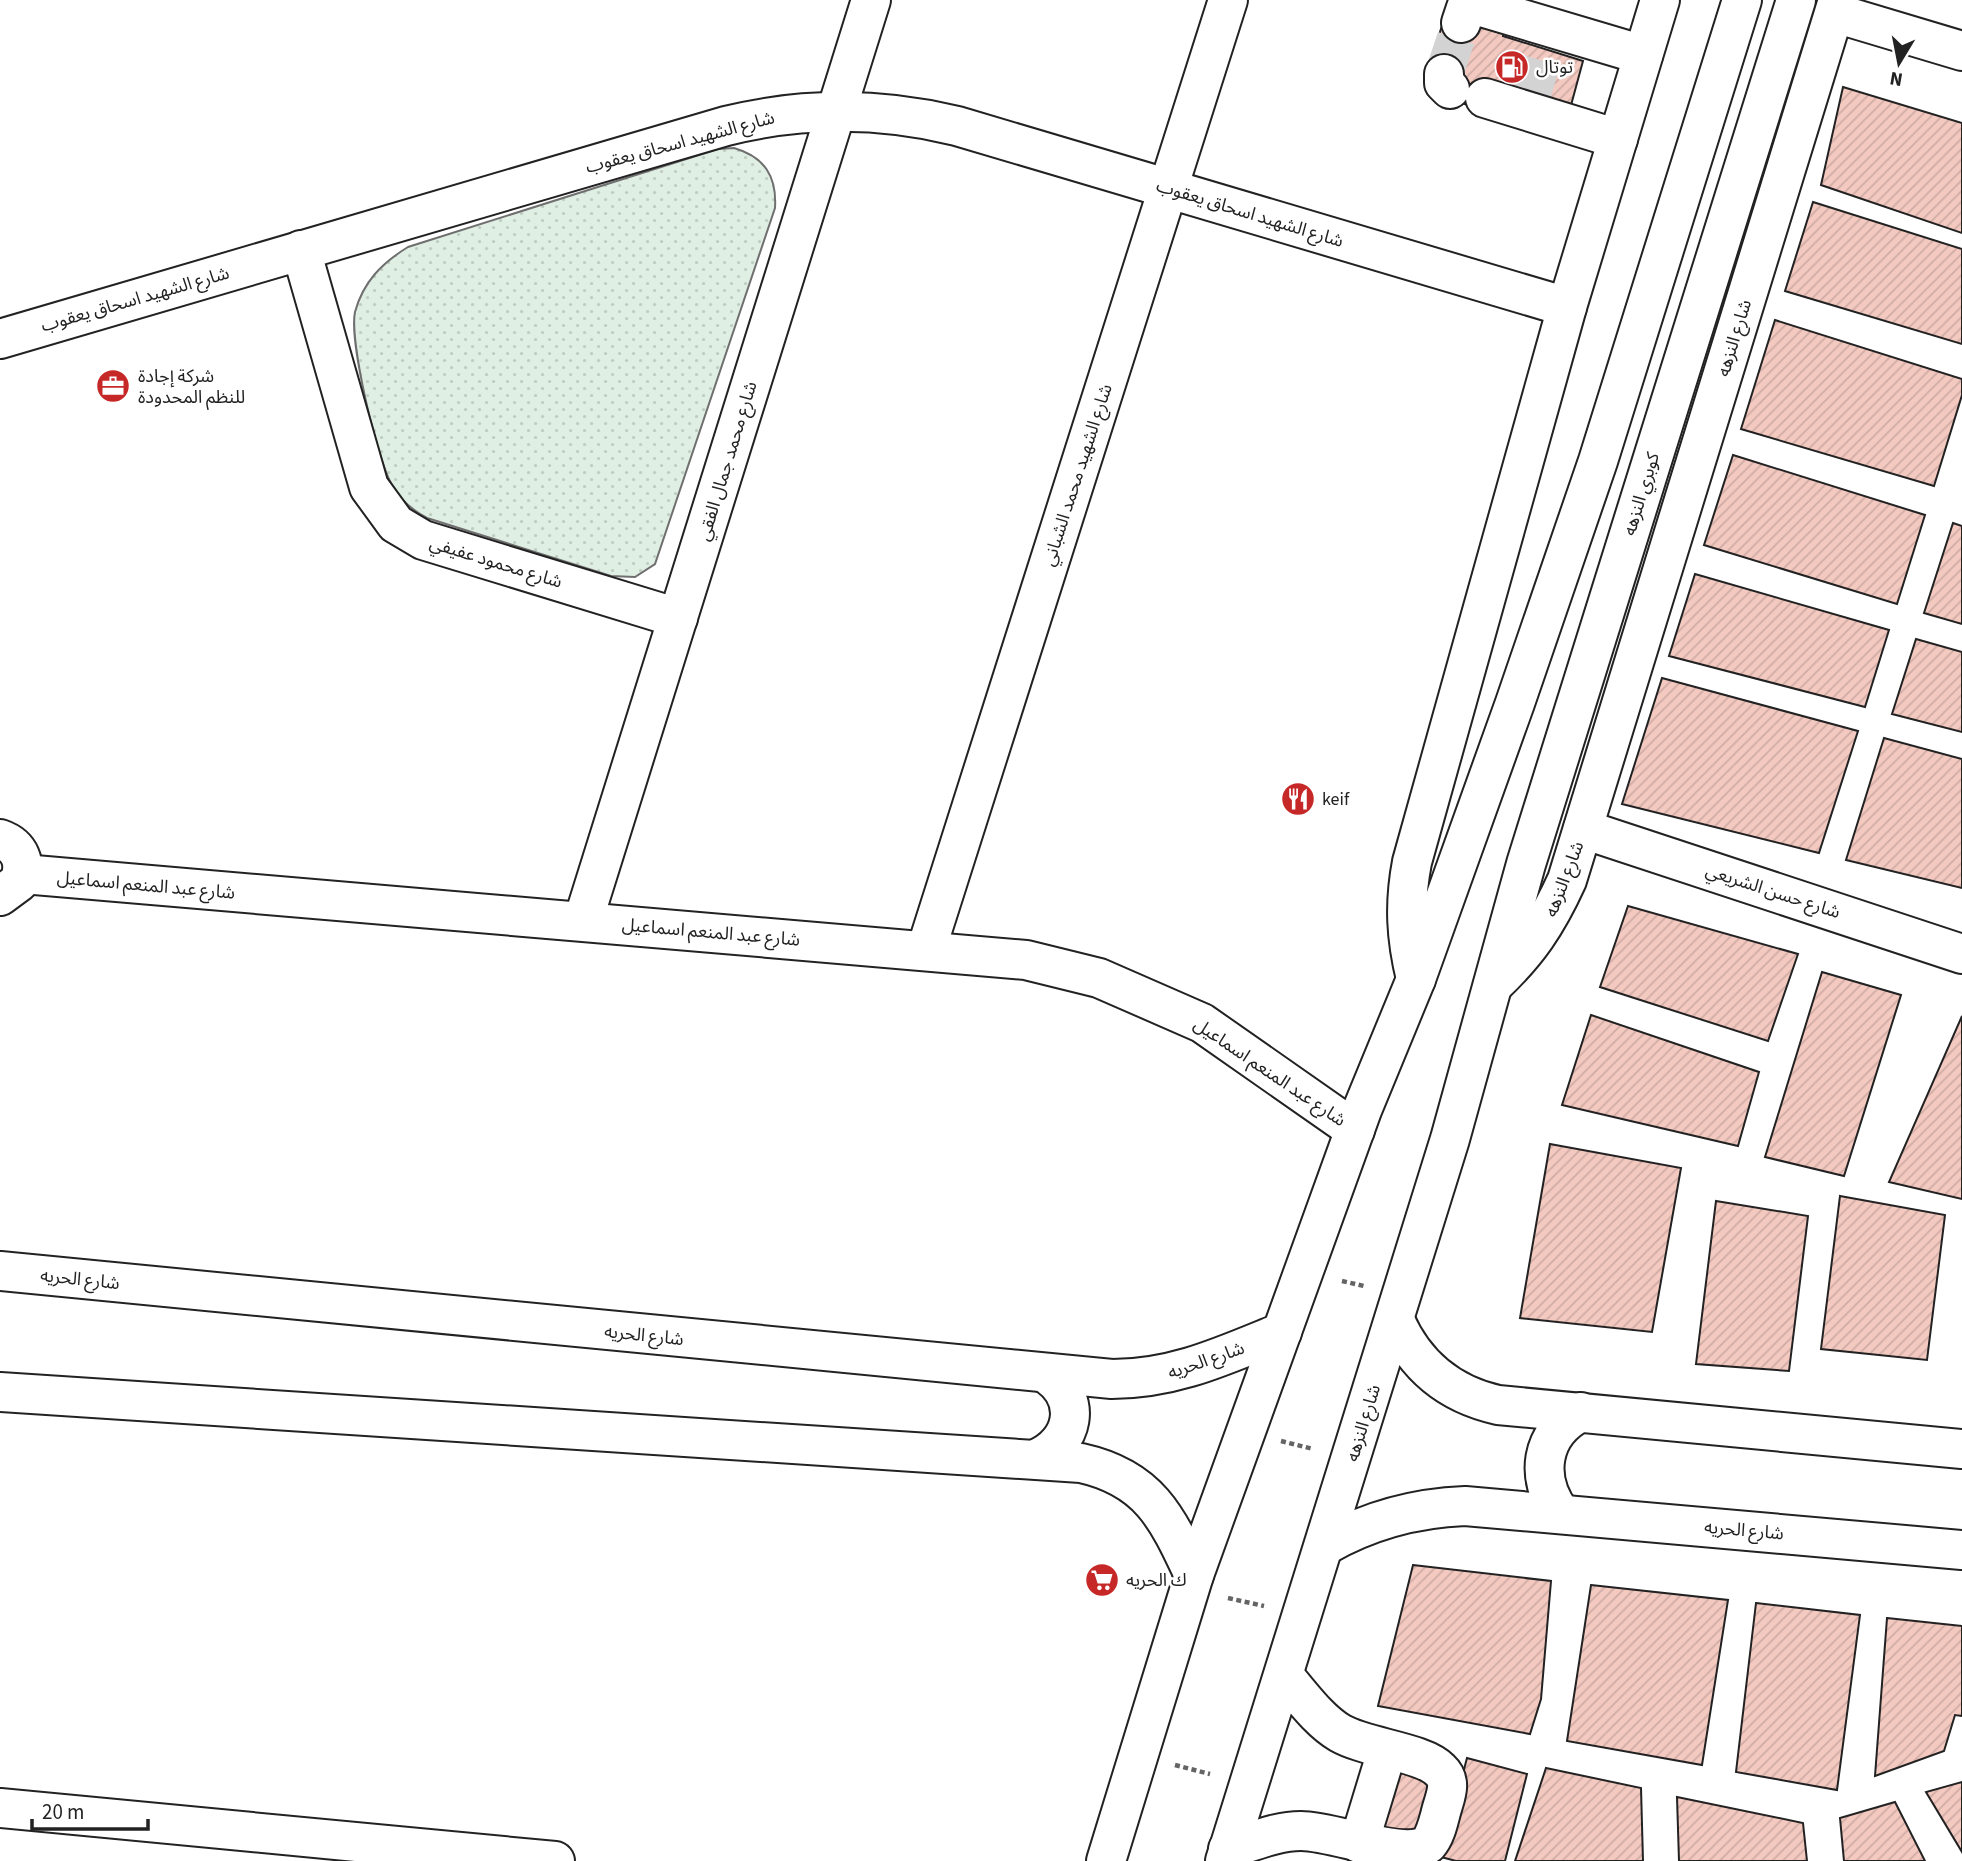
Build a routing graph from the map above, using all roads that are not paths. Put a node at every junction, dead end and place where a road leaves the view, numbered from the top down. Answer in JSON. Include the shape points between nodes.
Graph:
{"nodes":[{"id":1,"x":872,"y":0,"type":"edge"},
{"id":2,"x":1228,"y":0,"type":"edge"},
{"id":3,"x":1660,"y":0,"type":"edge"},
{"id":4,"x":1742,"y":0,"type":"edge"},
{"id":5,"x":1796,"y":0,"type":"edge"},
{"id":6,"x":1836,"y":6,"type":"edge"},
{"id":7,"x":1461,"y":23,"type":"tunnel mouth"},
{"id":8,"x":1962,"y":51,"type":"edge"},
{"id":9,"x":1643,"y":55,"type":"junction"},
{"id":10,"x":1460,"y":87,"type":"dead end"},
{"id":11,"x":837,"y":111,"type":"junction"},
{"id":12,"x":1618,"y":139,"type":"junction"},
{"id":13,"x":1167,"y":188,"type":"junction"},
{"id":14,"x":301,"y":250,"type":"junction"},
{"id":15,"x":1567,"y":307,"type":"junction"},
{"id":16,"x":0,"y":339,"type":"edge"},
{"id":17,"x":678,"y":618,"type":"junction"},
{"id":18,"x":1583,"y":829,"type":"junction"},
{"id":19,"x":0,"y":839,"type":"edge"},
{"id":20,"x":11,"y":885,"type":"edge"},
{"id":21,"x":583,"y":921,"type":"junction"},
{"id":22,"x":926,"y":950,"type":"junction"},
{"id":23,"x":1962,"y":954,"type":"edge"},
{"id":24,"x":1416,"y":979,"type":"junction"},
{"id":25,"x":1489,"y":989,"type":"junction"},
{"id":26,"x":1355,"y":1130,"type":"junction"},
{"id":27,"x":0,"y":1271,"type":"edge"},
{"id":28,"x":1399,"y":1308,"type":"junction"},
{"id":29,"x":1282,"y":1332,"type":"junction"},
{"id":30,"x":1048,"y":1375,"type":"junction"},
{"id":31,"x":0,"y":1392,"type":"edge"},
{"id":32,"x":1581,"y":1412,"type":"junction"},
{"id":33,"x":1962,"y":1449,"type":"edge"},
{"id":34,"x":1036,"y":1459,"type":"junction"},
{"id":35,"x":1562,"y":1514,"type":"junction"},
{"id":36,"x":1324,"y":1546,"type":"junction"},
{"id":37,"x":1962,"y":1550,"type":"edge"},
{"id":38,"x":1192,"y":1582,"type":"junction"},
{"id":39,"x":1284,"y":1676,"type":"junction"},
{"id":40,"x":1387,"y":1751,"type":"junction"},
{"id":41,"x":6,"y":1813,"type":"edge"},
{"id":42,"x":1359,"y":1843,"type":"junction"},
{"id":43,"x":1226,"y":1855,"type":"edge"},
{"id":44,"x":555,"y":1861,"type":"edge"},
{"id":45,"x":1106,"y":1861,"type":"edge"}],
"edges":[{"from":1,"to":11,"type":"street","name":"شارع محمد جمال الفقي"},
{"from":2,"to":13,"type":"street","name":"شارع الشهيد محمد الشباني"},
{"from":3,"to":9,"type":"street"},
{"from":4,"to":24,"type":"street","via":[[1594,474]]},
{"from":5,"to":25,"type":"street","name":"كوبري النزهه"},
{"from":6,"to":8,"type":"street"},
{"from":6,"to":18,"type":"street","name":"شارع النزهه"},
{"from":7,"to":9,"type":"street","via":[[1466,8],[1475,5],[1549,39]]},
{"from":9,"to":12,"type":"street"},
{"from":10,"to":12,"type":"street","via":[[1529,104]]},
{"from":11,"to":13,"type":"street","name":"شارع الشهيد اسحاق يعقوب","via":[[937,121]]},
{"from":11,"to":14,"type":"street","name":"شارع الشهيد اسحاق يعقوب","via":[[781,114],[726,126]]},
{"from":11,"to":17,"type":"street","name":"شارع محمد جمال الفقي"},
{"from":12,"to":15,"type":"street"},
{"from":13,"to":15,"type":"street","name":"شارع الشهيد اسحاق يعقوب"},
{"from":13,"to":22,"type":"street","name":"شارع الشهيد محمد الشباني"},
{"from":14,"to":16,"type":"street","name":"شارع الشهيد اسحاق يعقوب"},
{"from":14,"to":17,"type":"street","name":"شارع محمود عفيفي","via":[[369,487],[396,524],[424,540]]},
{"from":15,"to":24,"type":"street","via":[[1412,862],[1405,912]]},
{"from":17,"to":21,"type":"street","name":"شارع محمد جمال الفقي"},
{"from":18,"to":23,"type":"street","name":"شارع حسن الشريعي"},
{"from":18,"to":25,"type":"street","name":"شارع النزهه","via":[[1548,922],[1522,958]]},
{"from":19,"to":20,"type":"street","via":[[21,856]]},
{"from":20,"to":21,"type":"street","name":"شارع عبد المنعم اسماعيل"},
{"from":21,"to":22,"type":"street","name":"شارع عبد المنعم اسماعيل"},
{"from":22,"to":26,"type":"street","name":"شارع عبد المنعم اسماعيل","via":[[1026,960],[1135,991],[1234,1043]]},
{"from":24,"to":26,"type":"street"},
{"from":25,"to":28,"type":"street","name":"شارع النزهه"},
{"from":26,"to":29,"type":"street"},
{"from":27,"to":30,"type":"street","name":"شارع الحريه"},
{"from":28,"to":32,"type":"street","via":[[1403,1339],[1427,1370],[1460,1393],[1498,1405]]},
{"from":28,"to":36,"type":"street","name":"شارع النزهه"},
{"from":29,"to":30,"type":"street","name":"شارع الحريه","via":[[1201,1366],[1166,1375],[1122,1379]]},
{"from":29,"to":38,"type":"street"},
{"from":30,"to":34,"type":"street","via":[[1065,1392],[1071,1415],[1057,1447]]},
{"from":31,"to":34,"type":"street"},
{"from":32,"to":33,"type":"street"},
{"from":32,"to":35,"type":"street","via":[[1559,1427],[1543,1464],[1547,1491]]},
{"from":34,"to":38,"type":"street","via":[[1098,1467],[1141,1489],[1163,1514]]},
{"from":35,"to":36,"type":"street","name":"شارع الحريه","via":[[1465,1506],[1423,1509],[1372,1523]]},
{"from":35,"to":37,"type":"street","name":"شارع الحريه"},
{"from":36,"to":39,"type":"street","name":"شارع النزهه"},
{"from":38,"to":45,"type":"street"},
{"from":39,"to":40,"type":"street","via":[[1332,1728]]},
{"from":39,"to":43,"type":"street","name":"شارع النزهه"},
{"from":40,"to":42,"type":"street"},
{"from":40,"to":42,"type":"street","via":[[1435,1766],[1446,1777],[1447,1792],[1433,1838],[1413,1855],[1395,1855]]},
{"from":41,"to":44,"type":"street"},
{"from":42,"to":43,"type":"street","via":[[1301,1831],[1273,1835]]}]}
